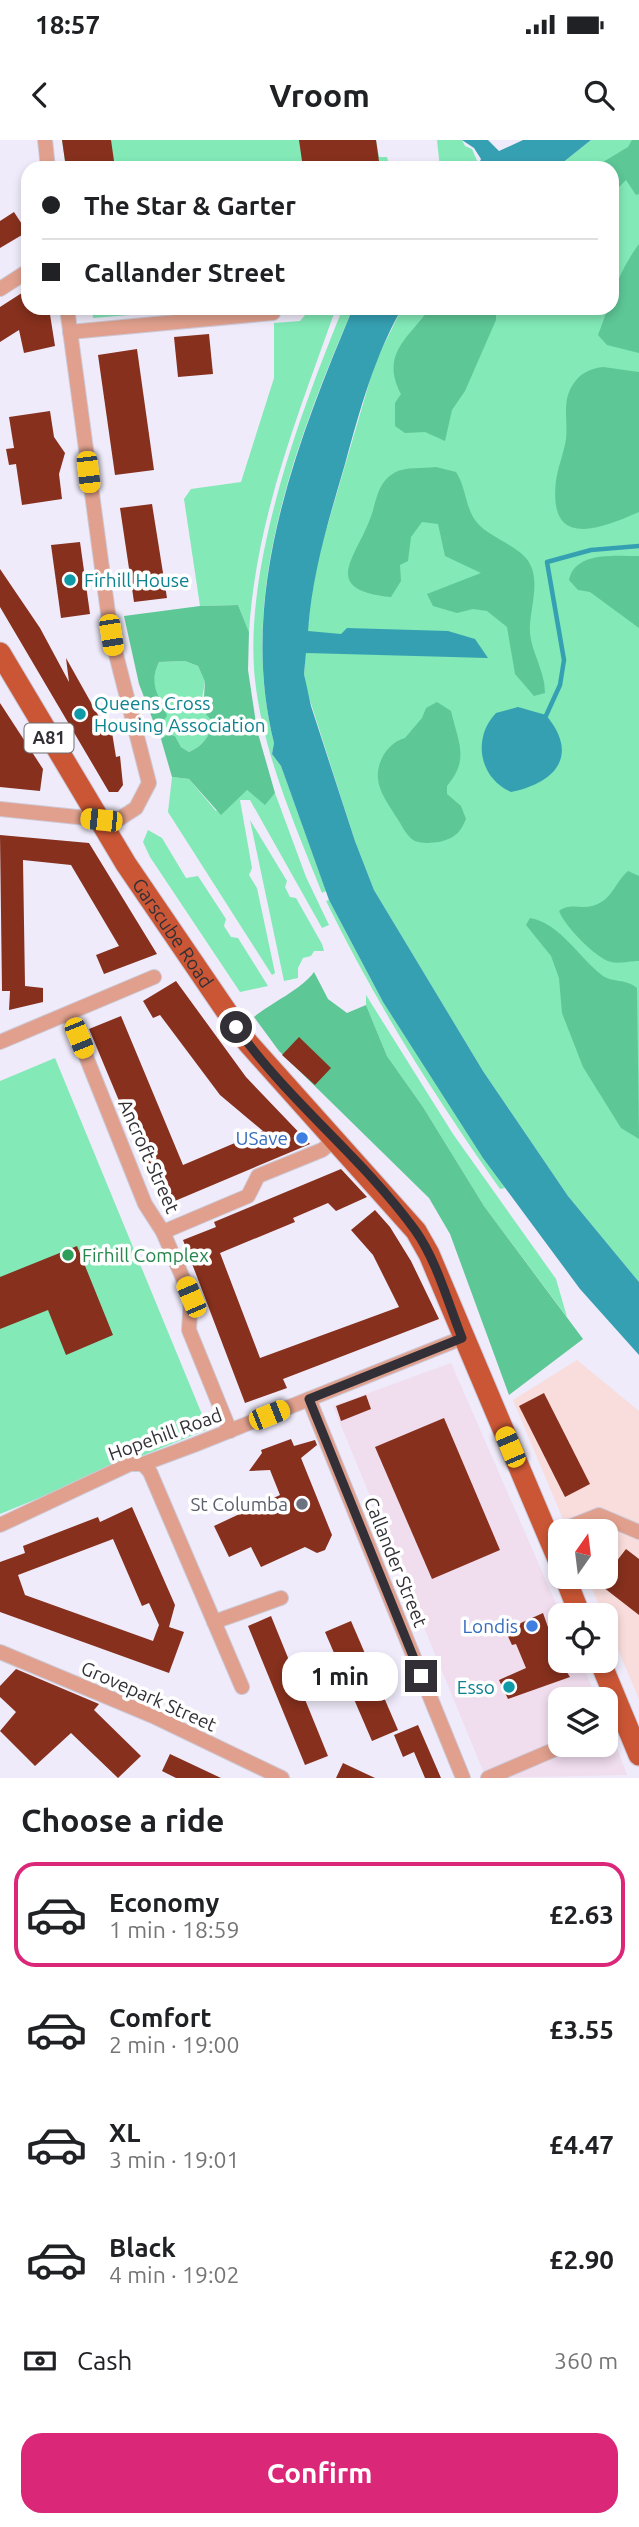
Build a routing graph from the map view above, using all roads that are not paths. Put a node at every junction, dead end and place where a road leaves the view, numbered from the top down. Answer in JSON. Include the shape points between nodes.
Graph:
{"nodes":[{"id":1,"x":45,"y":140,"type":"edge"},
{"id":2,"x":47,"y":161,"type":"edge"},
{"id":3,"x":21,"y":276,"type":"edge"},
{"id":4,"x":0,"y":289,"type":"edge"},
{"id":5,"x":68,"y":315,"type":"edge"},
{"id":6,"x":252,"y":315,"type":"edge"},
{"id":7,"x":70,"y":332,"type":"junction"},
{"id":8,"x":0,"y":653,"type":"edge"},
{"id":9,"x":0,"y":808,"type":"edge"},
{"id":10,"x":101,"y":820,"type":"junction"},
{"id":11,"x":154,"y":977,"type":"dead end"},
{"id":12,"x":69,"y":1014,"type":"junction"},
{"id":13,"x":0,"y":1042,"type":"edge"},
{"id":14,"x":336,"y":1139,"type":"junction"},
{"id":15,"x":163,"y":1232,"type":"junction"},
{"id":16,"x":462,"y":1338,"type":"junction"},
{"id":17,"x":309,"y":1399,"type":"junction"},
{"id":18,"x":230,"y":1431,"type":"junction"},
{"id":19,"x":143,"y":1464,"type":"junction"},
{"id":20,"x":589,"y":1519,"type":"edge"},
{"id":21,"x":608,"y":1519,"type":"edge"},
{"id":22,"x":618,"y":1523,"type":"edge"},
{"id":23,"x":0,"y":1525,"type":"edge"},
{"id":24,"x":639,"y":1532,"type":"edge"},
{"id":25,"x":548,"y":1533,"type":"edge"},
{"id":26,"x":281,"y":1598,"type":"dead end"},
{"id":27,"x":214,"y":1622,"type":"junction"},
{"id":28,"x":0,"y":1652,"type":"edge"},
{"id":29,"x":242,"y":1687,"type":"dead end"},
{"id":30,"x":618,"y":1727,"type":"edge"},
{"id":31,"x":548,"y":1752,"type":"edge"},
{"id":32,"x":639,"y":1755,"type":"edge"},
{"id":33,"x":273,"y":1776,"type":"edge"},
{"id":34,"x":463,"y":1778,"type":"edge"},
{"id":35,"x":488,"y":1778,"type":"edge"}],
"edges":[{"from":1,"to":2,"type":"street"},
{"from":3,"to":4,"type":"street"},
{"from":5,"to":7,"type":"street"},
{"from":6,"to":7,"type":"street"},
{"from":7,"to":10,"type":"street","via":[[114,649],[148,774],[147,789],[136,808],[123,819]]},
{"from":8,"to":10,"type":"main road","name":"Garscube Road","number":"A81"},
{"from":9,"to":10,"type":"street"},
{"from":10,"to":14,"type":"main road","name":"Garscube Road","number":"A81","via":[[174,938],[248,1043]]},
{"from":11,"to":12,"type":"street"},
{"from":12,"to":13,"type":"street"},
{"from":12,"to":15,"type":"street","name":"Ancroft Street","via":[[145,1204]]},
{"from":14,"to":15,"type":"street","via":[[322,1150],[258,1176],[248,1196]]},
{"from":14,"to":16,"type":"main road","name":"Garscube Road","number":"A81","via":[[416,1231]]},
{"from":15,"to":18,"type":"street","name":"Ancroft Street","via":[[191,1297],[189,1329]]},
{"from":16,"to":17,"type":"street","name":"Hopehill Road"},
{"from":16,"to":25,"type":"main road","name":"Garscube Road","number":"A81"},
{"from":17,"to":18,"type":"street","name":"Hopehill Road"},
{"from":17,"to":34,"type":"street","name":"Callander Street"},
{"from":18,"to":19,"type":"street","name":"Hopehill Road"},
{"from":19,"to":23,"type":"street","name":"Hopehill Road","via":[[130,1464]]},
{"from":19,"to":27,"type":"street"},
{"from":20,"to":21,"type":"street","via":[[599,1515]]},
{"from":22,"to":24,"type":"street"},
{"from":26,"to":27,"type":"street"},
{"from":27,"to":29,"type":"street"},
{"from":28,"to":33,"type":"street","name":"Grovepark Street","via":[[153,1716]]},
{"from":30,"to":32,"type":"main road"},
{"from":31,"to":35,"type":"street"}]}
